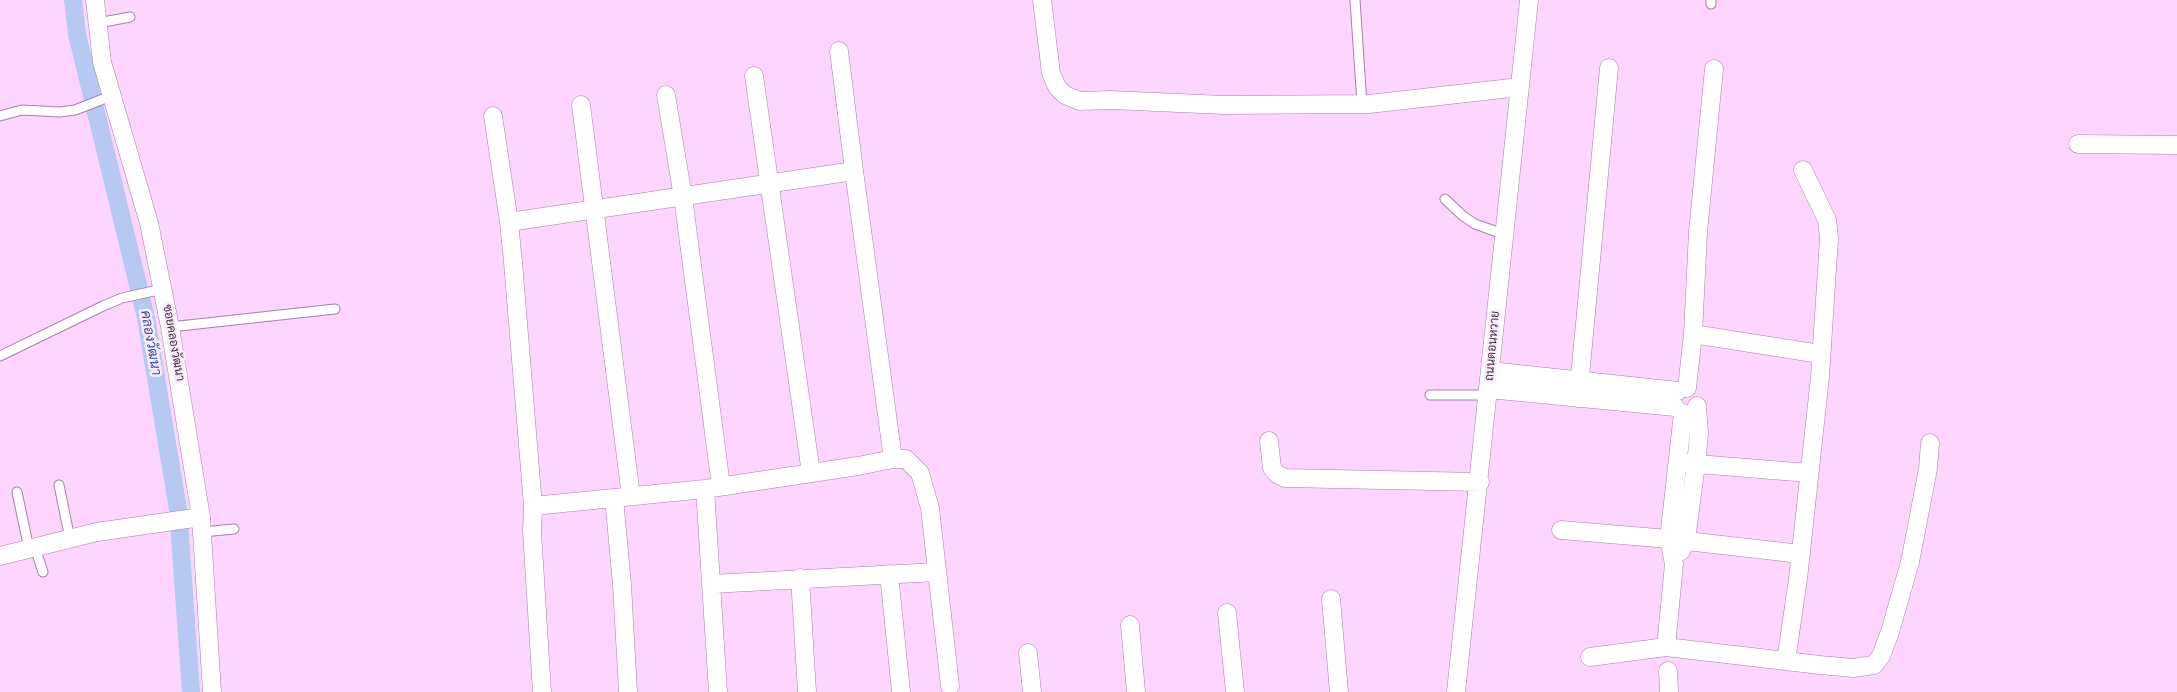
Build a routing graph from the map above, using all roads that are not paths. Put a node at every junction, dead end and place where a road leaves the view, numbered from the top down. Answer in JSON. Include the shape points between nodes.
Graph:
{"nodes":[{"id":1,"x":95,"y":0,"type":"edge"},
{"id":2,"x":1042,"y":0,"type":"edge"},
{"id":3,"x":1355,"y":0,"type":"edge"},
{"id":4,"x":1529,"y":0,"type":"edge"},
{"id":5,"x":130,"y":17,"type":"dead end"},
{"id":6,"x":98,"y":23,"type":"junction"},
{"id":7,"x":838,"y":51,"type":"dead end"},
{"id":8,"x":1609,"y":68,"type":"dead end"},
{"id":9,"x":1714,"y":69,"type":"dead end"},
{"id":10,"x":754,"y":76,"type":"dead end"},
{"id":11,"x":1520,"y":88,"type":"junction"},
{"id":12,"x":666,"y":94,"type":"dead end"},
{"id":13,"x":105,"y":99,"type":"junction"},
{"id":14,"x":1362,"y":104,"type":"junction"},
{"id":15,"x":581,"y":105,"type":"dead end"},
{"id":16,"x":0,"y":116,"type":"edge"},
{"id":17,"x":493,"y":116,"type":"dead end"},
{"id":18,"x":2078,"y":144,"type":"dead end"},
{"id":19,"x":2177,"y":145,"type":"edge"},
{"id":20,"x":1804,"y":170,"type":"dead end"},
{"id":21,"x":854,"y":171,"type":"junction"},
{"id":22,"x":769,"y":183,"type":"junction"},
{"id":23,"x":682,"y":197,"type":"junction"},
{"id":24,"x":1445,"y":199,"type":"dead end"},
{"id":25,"x":596,"y":208,"type":"junction"},
{"id":26,"x":509,"y":222,"type":"junction"},
{"id":27,"x":1503,"y":234,"type":"junction"},
{"id":28,"x":157,"y":290,"type":"junction"},
{"id":29,"x":334,"y":310,"type":"dead end"},
{"id":30,"x":170,"y":327,"type":"junction"},
{"id":31,"x":1693,"y":334,"type":"junction"},
{"id":32,"x":1820,"y":354,"type":"junction"},
{"id":33,"x":0,"y":356,"type":"edge"},
{"id":34,"x":1490,"y":371,"type":"junction"},
{"id":35,"x":1580,"y":381,"type":"junction"},
{"id":36,"x":1488,"y":392,"type":"junction"},
{"id":37,"x":1430,"y":395,"type":"dead end"},
{"id":38,"x":1578,"y":398,"type":"junction"},
{"id":39,"x":1684,"y":401,"type":"junction"},
{"id":40,"x":1269,"y":441,"type":"dead end"},
{"id":41,"x":1930,"y":443,"type":"dead end"},
{"id":42,"x":893,"y":459,"type":"junction"},
{"id":43,"x":1678,"y":462,"type":"junction"},
{"id":44,"x":1696,"y":464,"type":"junction"},
{"id":45,"x":811,"y":473,"type":"junction"},
{"id":46,"x":1809,"y":473,"type":"junction"},
{"id":47,"x":1480,"y":482,"type":"junction"},
{"id":48,"x":59,"y":485,"type":"dead end"},
{"id":49,"x":713,"y":488,"type":"junction"},
{"id":50,"x":17,"y":492,"type":"dead end"},
{"id":51,"x":623,"y":497,"type":"junction"},
{"id":52,"x":533,"y":506,"type":"junction"},
{"id":53,"x":198,"y":523,"type":"junction"},
{"id":54,"x":234,"y":529,"type":"dead end"},
{"id":55,"x":1561,"y":530,"type":"dead end"},
{"id":56,"x":70,"y":539,"type":"junction"},
{"id":57,"x":1677,"y":540,"type":"junction"},
{"id":58,"x":32,"y":548,"type":"junction"},
{"id":59,"x":1800,"y":554,"type":"junction"},
{"id":60,"x":0,"y":556,"type":"edge"},
{"id":61,"x":43,"y":572,"type":"dead end"},
{"id":62,"x":937,"y":572,"type":"junction"},
{"id":63,"x":889,"y":574,"type":"junction"},
{"id":64,"x":800,"y":578,"type":"junction"},
{"id":65,"x":710,"y":584,"type":"junction"},
{"id":66,"x":1331,"y":599,"type":"dead end"},
{"id":67,"x":1227,"y":613,"type":"dead end"},
{"id":68,"x":1130,"y":625,"type":"dead end"},
{"id":69,"x":1666,"y":647,"type":"junction"},
{"id":70,"x":1028,"y":653,"type":"dead end"},
{"id":71,"x":1590,"y":657,"type":"dead end"},
{"id":72,"x":1786,"y":661,"type":"junction"},
{"id":73,"x":1668,"y":671,"type":"dead end"},
{"id":74,"x":950,"y":686,"type":"dead end"},
{"id":75,"x":212,"y":692,"type":"edge"},
{"id":76,"x":542,"y":692,"type":"edge"},
{"id":77,"x":628,"y":692,"type":"edge"},
{"id":78,"x":718,"y":692,"type":"edge"},
{"id":79,"x":807,"y":692,"type":"edge"},
{"id":80,"x":901,"y":692,"type":"edge"},
{"id":81,"x":1032,"y":692,"type":"edge"},
{"id":82,"x":1136,"y":692,"type":"edge"},
{"id":83,"x":1235,"y":692,"type":"edge"},
{"id":84,"x":1339,"y":692,"type":"edge"},
{"id":85,"x":1456,"y":692,"type":"edge"},
{"id":86,"x":1670,"y":692,"type":"edge"}],
"edges":[{"from":1,"to":6,"type":"street","name":"ซอยคลองวัฒนา"},
{"from":2,"to":14,"type":"street","via":[[1051,73],[1065,95],[1080,100],[1224,105]]},
{"from":3,"to":14,"type":"lane"},
{"from":4,"to":11,"type":"street","name":"ถนนดอนหวาย"},
{"from":5,"to":6,"type":"lane"},
{"from":6,"to":13,"type":"street","name":"ซอยคลองวัฒนา"},
{"from":7,"to":21,"type":"street"},
{"from":8,"to":35,"type":"street"},
{"from":9,"to":31,"type":"street","via":[[1698,232]]},
{"from":10,"to":22,"type":"street"},
{"from":11,"to":14,"type":"street"},
{"from":11,"to":27,"type":"street","name":"ถนนดอนหวาย"},
{"from":12,"to":23,"type":"street"},
{"from":13,"to":16,"type":"lane","via":[[75,110],[22,110]]},
{"from":13,"to":28,"type":"street","name":"ซอยคลองวัฒนา","via":[[143,199]]},
{"from":15,"to":25,"type":"street"},
{"from":17,"to":26,"type":"street"},
{"from":18,"to":19,"type":"street"},
{"from":20,"to":32,"type":"street","via":[[1827,220],[1829,238]]},
{"from":21,"to":22,"type":"street"},
{"from":21,"to":42,"type":"street"},
{"from":22,"to":23,"type":"street"},
{"from":22,"to":45,"type":"street"},
{"from":23,"to":25,"type":"street"},
{"from":23,"to":49,"type":"street"},
{"from":24,"to":27,"type":"lane","via":[[1475,224]]},
{"from":25,"to":26,"type":"street"},
{"from":25,"to":51,"type":"street"},
{"from":26,"to":52,"type":"street"},
{"from":27,"to":34,"type":"street","name":"ถนนดอนหวาย"},
{"from":28,"to":30,"type":"street","name":"ซอยคลองวัฒนา"},
{"from":28,"to":33,"type":"lane","via":[[122,298]]},
{"from":29,"to":30,"type":"lane"},
{"from":30,"to":53,"type":"street","name":"ซอยคลองวัฒนา"},
{"from":31,"to":32,"type":"street"},
{"from":31,"to":39,"type":"street"},
{"from":32,"to":46,"type":"street"},
{"from":34,"to":35,"type":"street"},
{"from":34,"to":36,"type":"street","name":"ถนนดอนหวาย"},
{"from":35,"to":38,"type":"street"},
{"from":35,"to":39,"type":"street"},
{"from":36,"to":37,"type":"lane"},
{"from":36,"to":38,"type":"street"},
{"from":36,"to":47,"type":"street","name":"ถนนดอนหวาย"},
{"from":38,"to":39,"type":"street"},
{"from":39,"to":43,"type":"street"},
{"from":39,"to":44,"type":"street","via":[[1699,434]]},
{"from":40,"to":47,"type":"street","via":[[1272,468],[1285,478]]},
{"from":41,"to":72,"type":"street","via":[[1910,562],[1881,656],[1874,665],[1865,668]]},
{"from":42,"to":45,"type":"street"},
{"from":42,"to":62,"type":"street","via":[[906,459],[920,472],[930,508]]},
{"from":43,"to":44,"type":"street"},
{"from":43,"to":57,"type":"street"},
{"from":44,"to":46,"type":"street"},
{"from":44,"to":57,"type":"street"},
{"from":45,"to":49,"type":"street"},
{"from":46,"to":59,"type":"street"},
{"from":47,"to":85,"type":"street","name":"ถนนดอนหวาย"},
{"from":48,"to":56,"type":"lane"},
{"from":49,"to":51,"type":"street"},
{"from":49,"to":65,"type":"street"},
{"from":50,"to":58,"type":"lane"},
{"from":51,"to":52,"type":"street"},
{"from":51,"to":77,"type":"street","via":[[622,585]]},
{"from":52,"to":76,"type":"street"},
{"from":53,"to":54,"type":"lane"},
{"from":53,"to":56,"type":"street","via":[[160,522]]},
{"from":53,"to":75,"type":"street","name":"ซอยคลองวัฒนา"},
{"from":55,"to":57,"type":"street"},
{"from":56,"to":58,"type":"street"},
{"from":57,"to":59,"type":"street"},
{"from":57,"to":69,"type":"street"},
{"from":58,"to":60,"type":"street"},
{"from":58,"to":61,"type":"lane"},
{"from":59,"to":72,"type":"street"},
{"from":62,"to":63,"type":"street"},
{"from":62,"to":74,"type":"street"},
{"from":63,"to":64,"type":"street"},
{"from":63,"to":80,"type":"street"},
{"from":64,"to":65,"type":"street"},
{"from":64,"to":79,"type":"street"},
{"from":65,"to":78,"type":"street"},
{"from":66,"to":84,"type":"street"},
{"from":67,"to":83,"type":"street"},
{"from":68,"to":82,"type":"street"},
{"from":69,"to":71,"type":"street"},
{"from":69,"to":72,"type":"street"},
{"from":70,"to":81,"type":"street"},
{"from":73,"to":86,"type":"street"}]}
